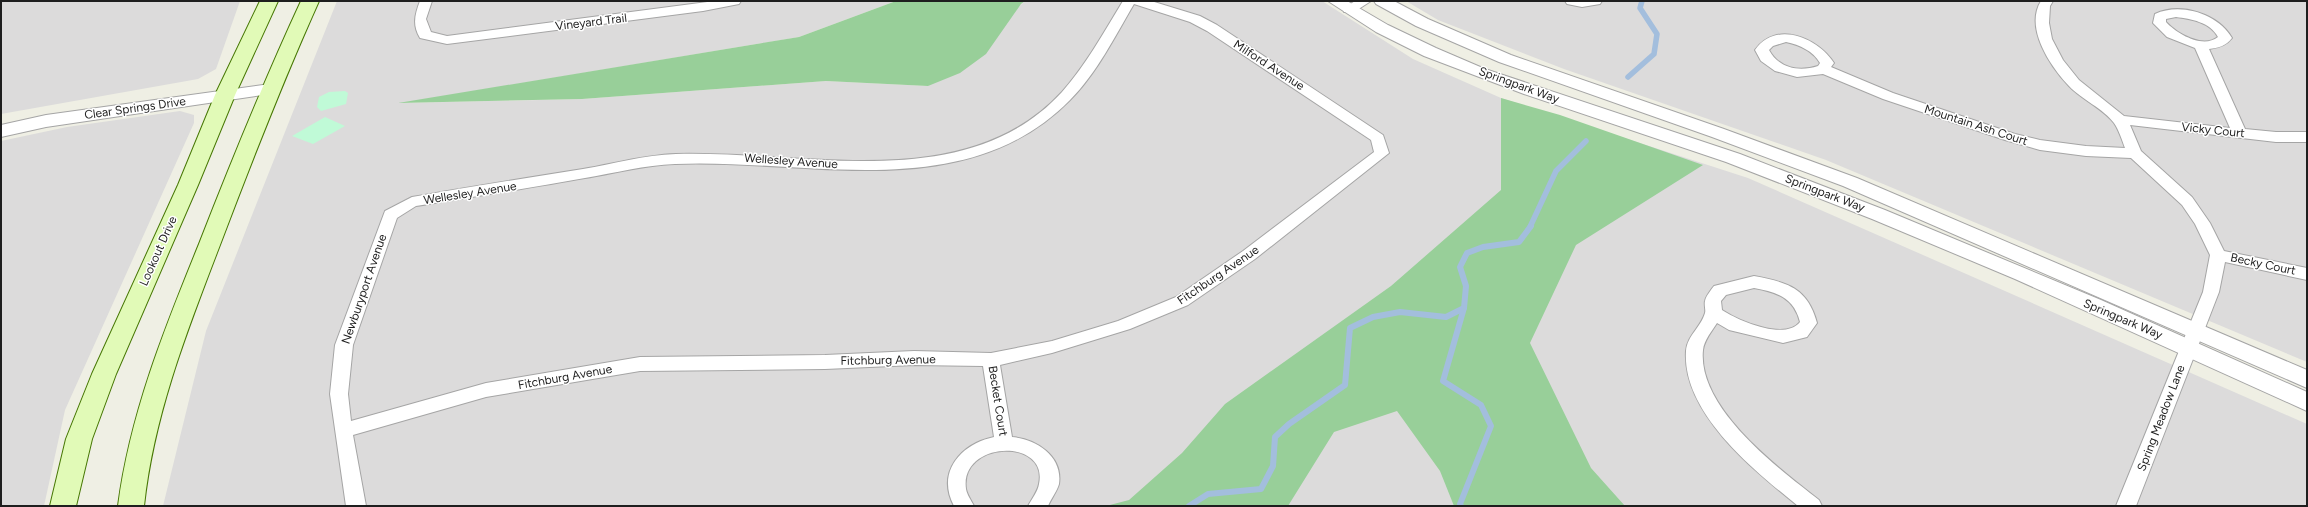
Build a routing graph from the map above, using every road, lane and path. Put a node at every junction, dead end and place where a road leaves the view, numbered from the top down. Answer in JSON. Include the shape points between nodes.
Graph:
{"nodes":[{"id":1,"x":269,"y":1,"type":"edge"},
{"id":2,"x":310,"y":1,"type":"edge"},
{"id":3,"x":426,"y":1,"type":"edge"},
{"id":4,"x":735,"y":1,"type":"edge"},
{"id":5,"x":1129,"y":1,"type":"edge"},
{"id":6,"x":1138,"y":1,"type":"edge"},
{"id":7,"x":1382,"y":1,"type":"edge"},
{"id":8,"x":1571,"y":1,"type":"edge"},
{"id":9,"x":1596,"y":1,"type":"edge"},
{"id":10,"x":2040,"y":3,"type":"edge"},
{"id":11,"x":1350,"y":4,"type":"edge"},
{"id":12,"x":2200,"y":44,"type":"dead end"},
{"id":13,"x":1823,"y":69,"type":"dead end"},
{"id":14,"x":270,"y":89,"type":"junction"},
{"id":15,"x":225,"y":95,"type":"junction"},
{"id":16,"x":2120,"y":120,"type":"junction"},
{"id":17,"x":1,"y":131,"type":"edge"},
{"id":18,"x":2240,"y":133,"type":"junction"},
{"id":19,"x":2307,"y":137,"type":"edge"},
{"id":20,"x":1382,"y":153,"type":"joint"},
{"id":21,"x":2135,"y":153,"type":"junction"},
{"id":22,"x":390,"y":215,"type":"joint"},
{"id":23,"x":2218,"y":255,"type":"junction"},
{"id":24,"x":2307,"y":274,"type":"edge"},
{"id":25,"x":1714,"y":313,"type":"junction"},
{"id":26,"x":2197,"y":330,"type":"junction"},
{"id":27,"x":2188,"y":347,"type":"junction"},
{"id":28,"x":991,"y":360,"type":"junction"},
{"id":29,"x":2307,"y":380,"type":"edge"},
{"id":30,"x":2307,"y":402,"type":"edge"},
{"id":31,"x":343,"y":431,"type":"junction"},
{"id":32,"x":1004,"y":442,"type":"junction"},
{"id":33,"x":63,"y":506,"type":"edge"},
{"id":34,"x":131,"y":506,"type":"edge"},
{"id":35,"x":356,"y":506,"type":"edge"},
{"id":36,"x":964,"y":506,"type":"edge"},
{"id":37,"x":1038,"y":506,"type":"edge"},
{"id":38,"x":1812,"y":506,"type":"edge"},
{"id":39,"x":2126,"y":506,"type":"edge"}],
"edges":[{"from":1,"to":15,"type":"main road","name":"Lookout Drive"},
{"from":2,"to":14,"type":"main road"},
{"from":3,"to":4,"type":"street","name":"Vineyard Trail","via":[[420,19],[425,35],[447,40]]},
{"from":5,"to":22,"type":"street","name":"Wellesley Avenue","via":[[1083,75],[1064,98],[1043,117],[1013,137],[950,159],[874,166],[720,157],[672,159],[412,202]]},
{"from":6,"to":20,"type":"street","name":"Milford Avenue","via":[[1195,19],[1212,28],[1378,138]]},
{"from":7,"to":26,"type":"street","name":"Springpark Way","via":[[1453,38],[1518,65],[1717,132],[1850,182],[1961,232]]},
{"from":8,"to":9,"type":"street"},
{"from":10,"to":16,"type":"street","via":[[2045,39],[2057,61],[2074,83]]},
{"from":11,"to":27,"type":"street","name":"Springpark Way","via":[[1379,27],[1446,58],[1581,107],[1663,132],[1802,183],[1910,226]]},
{"from":12,"to":18,"type":"street"},
{"from":13,"to":21,"type":"street","name":"Mountain Ash Court","via":[[1888,96],[2010,137],[2040,145],[2086,151]]},
{"from":14,"to":15,"type":"street","name":"Clear Springs Drive"},
{"from":14,"to":34,"type":"main road","via":[[156,382],[134,470]]},
{"from":15,"to":17,"type":"street","name":"Clear Springs Drive","via":[[46,121]]},
{"from":15,"to":33,"type":"main road","name":"Lookout Drive","via":[[79,439]]},
{"from":16,"to":18,"type":"street","name":"Vicky Court"},
{"from":16,"to":21,"type":"street"},
{"from":18,"to":19,"type":"street","name":"Vicky Court"},
{"from":20,"to":28,"type":"street","name":"Fitchburg Avenue","via":[[1249,255],[1182,301],[1124,325],[1052,347]]},
{"from":21,"to":23,"type":"street","via":[[2187,201],[2202,223]]},
{"from":22,"to":31,"type":"street","name":"Newburyport Avenue","via":[[344,345],[339,394]]},
{"from":23,"to":24,"type":"street","name":"Becky Court"},
{"from":23,"to":26,"type":"street","name":"Spring Meadow Lane","via":[[2211,292]]},
{"from":25,"to":25,"type":"street","via":[[1735,326],[1783,337],[1801,333],[1809,323],[1807,308],[1794,294],[1775,285],[1754,282],[1720,290],[1713,301]]},
{"from":25,"to":38,"type":"street","via":[[1695,349],[1696,372],[1703,395],[1729,432],[1766,470]]},
{"from":26,"to":27,"type":"street","name":"Spring Meadow Lane"},
{"from":26,"to":29,"type":"street","name":"Springpark Way"},
{"from":27,"to":30,"type":"street","name":"Springpark Way"},
{"from":27,"to":39,"type":"street","name":"Spring Meadow Lane"},
{"from":28,"to":31,"type":"street","name":"Fitchburg Avenue","via":[[914,358],[825,362],[640,364],[486,390]]},
{"from":28,"to":32,"type":"street","name":"Becket Court"},
{"from":31,"to":35,"type":"street","name":"Newburyport Avenue"},
{"from":32,"to":36,"type":"street","name":"Becket Court","via":[[986,446],[970,455],[960,468],[955,483],[958,498]]},
{"from":32,"to":37,"type":"street","name":"Becket Court","via":[[1022,444],[1037,451],[1047,463],[1051,478],[1048,493]]}]}
